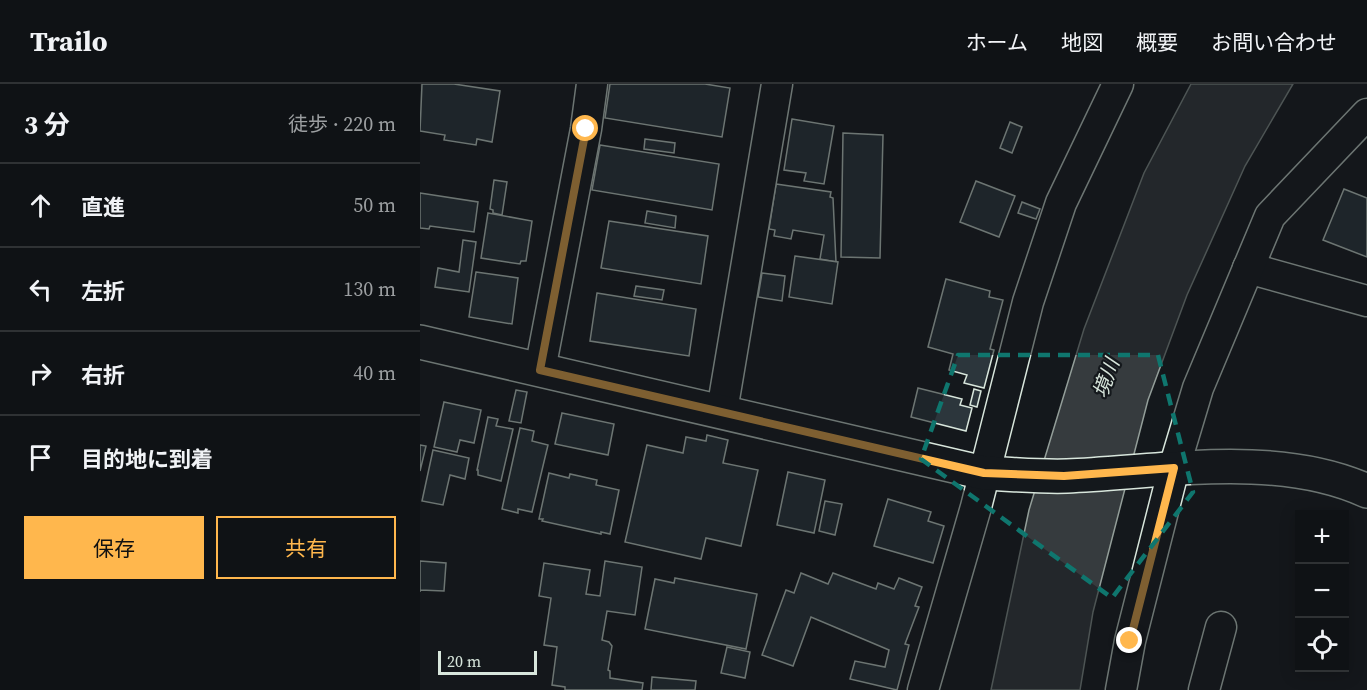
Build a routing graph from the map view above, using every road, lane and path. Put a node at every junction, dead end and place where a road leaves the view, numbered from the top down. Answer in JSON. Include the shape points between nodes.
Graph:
{"nodes":[{"id":1,"x":592,"y":84,"type":"edge"},
{"id":2,"x":777,"y":84,"type":"edge"},
{"id":3,"x":1118,"y":84,"type":"edge"},
{"id":4,"x":1367,"y":114,"type":"edge"},
{"id":5,"x":1248,"y":268,"type":"junction"},
{"id":6,"x":1367,"y":301,"type":"edge"},
{"id":7,"x":420,"y":342,"type":"edge"},
{"id":8,"x":540,"y":370,"type":"junction"},
{"id":9,"x":722,"y":411,"type":"junction"},
{"id":10,"x":1165,"y":469,"type":"junction"},
{"id":11,"x":984,"y":473,"type":"junction"},
{"id":12,"x":1367,"y":490,"type":"edge"},
{"id":13,"x":1221,"y":627,"type":"dead end"},
{"id":14,"x":923,"y":690,"type":"edge"},
{"id":15,"x":1121,"y":690,"type":"edge"},
{"id":16,"x":1204,"y":690,"type":"edge"}],
"edges":[{"from":1,"to":8,"type":"street"},
{"from":2,"to":9,"type":"street"},
{"from":3,"to":11,"type":"street","via":[[1061,203],[1028,302]]},
{"from":4,"to":5,"type":"street","via":[[1270,216]]},
{"from":5,"to":6,"type":"street"},
{"from":5,"to":10,"type":"street"},
{"from":7,"to":8,"type":"street"},
{"from":8,"to":9,"type":"street"},
{"from":9,"to":11,"type":"street"},
{"from":10,"to":11,"type":"street","via":[[1064,476]]},
{"from":10,"to":12,"type":"street","via":[[1254,467],[1302,471]]},
{"from":10,"to":15,"type":"street"},
{"from":11,"to":14,"type":"street"},
{"from":13,"to":16,"type":"street"}]}
